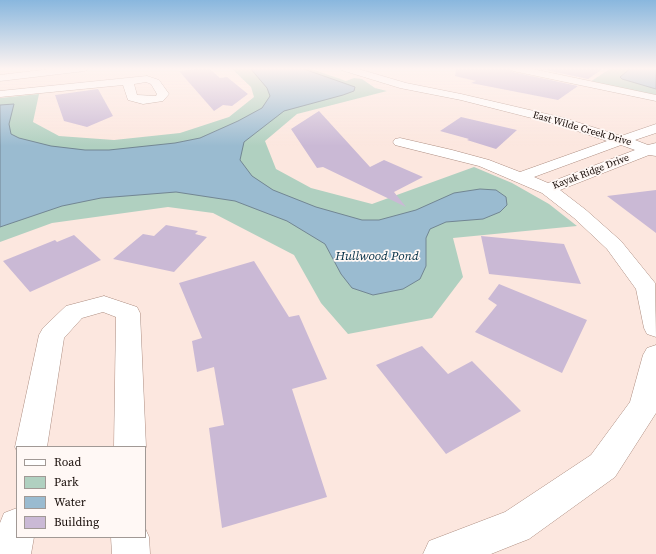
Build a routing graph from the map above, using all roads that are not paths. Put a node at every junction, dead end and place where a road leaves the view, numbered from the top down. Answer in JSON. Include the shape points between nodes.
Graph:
{"nodes":[{"id":1,"x":131,"y":94,"type":"edge"},
{"id":2,"x":164,"y":94,"type":"edge"},
{"id":3,"x":445,"y":94,"type":"edge"},
{"id":4,"x":451,"y":94,"type":"edge"},
{"id":5,"x":636,"y":94,"type":"edge"},
{"id":6,"x":461,"y":97,"type":"junction"},
{"id":7,"x":656,"y":98,"type":"edge"},
{"id":8,"x":656,"y":128,"type":"edge"},
{"id":9,"x":621,"y":140,"type":"junction"},
{"id":10,"x":400,"y":142,"type":"dead end"},
{"id":11,"x":654,"y":149,"type":"edge"},
{"id":12,"x":520,"y":177,"type":"junction"},
{"id":13,"x":548,"y":189,"type":"junction"},
{"id":14,"x":656,"y":328,"type":"edge"},
{"id":15,"x":656,"y":355,"type":"edge"},
{"id":16,"x":31,"y":446,"type":"edge"},
{"id":17,"x":130,"y":446,"type":"edge"},
{"id":18,"x":16,"y":532,"type":"edge"},
{"id":19,"x":130,"y":538,"type":"edge"},
{"id":20,"x":12,"y":554,"type":"edge"},
{"id":21,"x":130,"y":554,"type":"edge"},
{"id":22,"x":442,"y":554,"type":"edge"}],
"edges":[{"from":1,"to":2,"type":"street","via":[[132,98],[143,100],[159,99]]},
{"from":3,"to":6,"type":"street","name":"East Wilde Creek Drive"},
{"from":4,"to":6,"type":"street","name":"East Wilde Creek Drive"},
{"from":5,"to":7,"type":"street"},
{"from":6,"to":9,"type":"street","name":"East Wilde Creek Drive","via":[[564,122]]},
{"from":8,"to":9,"type":"street","name":"Kayak Ridge Drive"},
{"from":9,"to":11,"type":"street","name":"East Wilde Creek Drive"},
{"from":9,"to":12,"type":"street","name":"Kayak Ridge Drive"},
{"from":10,"to":12,"type":"street","via":[[484,163]]},
{"from":11,"to":13,"type":"street","name":"Kayak Ridge Drive"},
{"from":12,"to":13,"type":"street"},
{"from":13,"to":14,"type":"street","via":[[614,245],[646,288]]},
{"from":15,"to":22,"type":"street","via":[[644,407],[603,466],[516,526]]},
{"from":16,"to":17,"type":"street","via":[[52,335],[74,312],[104,304],[128,313]]},
{"from":18,"to":20,"type":"street"},
{"from":19,"to":21,"type":"street"}]}
